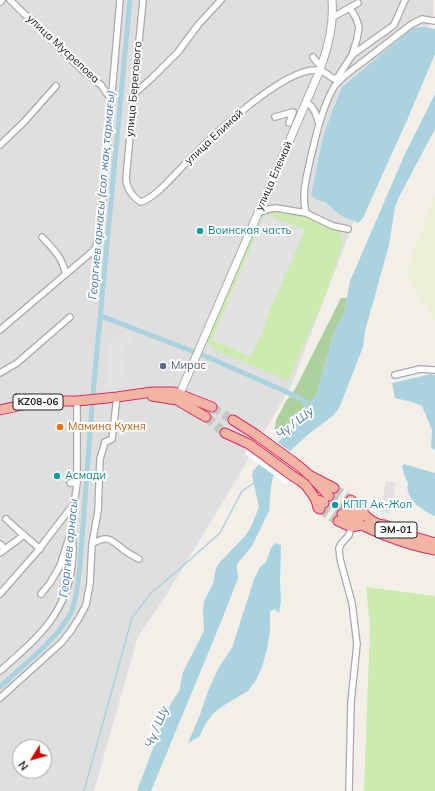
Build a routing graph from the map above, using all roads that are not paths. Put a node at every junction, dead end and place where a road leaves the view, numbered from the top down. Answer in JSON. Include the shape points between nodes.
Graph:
{"nodes":[{"id":1,"x":10,"y":0,"type":"edge"},
{"id":2,"x":120,"y":0,"type":"edge"},
{"id":3,"x":142,"y":0,"type":"edge"},
{"id":4,"x":221,"y":0,"type":"edge"},
{"id":5,"x":332,"y":0,"type":"edge"},
{"id":6,"x":405,"y":0,"type":"edge"},
{"id":7,"x":358,"y":3,"type":"dead end"},
{"id":8,"x":350,"y":8,"type":"junction"},
{"id":9,"x":333,"y":17,"type":"junction"},
{"id":10,"x":435,"y":22,"type":"edge"},
{"id":11,"x":352,"y":55,"type":"junction"},
{"id":12,"x":313,"y":57,"type":"dead end"},
{"id":13,"x":321,"y":68,"type":"junction"},
{"id":14,"x":56,"y":86,"type":"dead end"},
{"id":15,"x":134,"y":94,"type":"junction"},
{"id":16,"x":112,"y":101,"type":"junction"},
{"id":17,"x":306,"y":102,"type":"junction"},
{"id":18,"x":313,"y":108,"type":"junction"},
{"id":19,"x":323,"y":112,"type":"junction"},
{"id":20,"x":275,"y":117,"type":"dead end"},
{"id":21,"x":289,"y":123,"type":"dead end"},
{"id":22,"x":319,"y":124,"type":"junction"},
{"id":23,"x":0,"y":145,"type":"edge"},
{"id":24,"x":126,"y":178,"type":"joint"},
{"id":25,"x":258,"y":213,"type":"junction"},
{"id":26,"x":306,"y":213,"type":"junction"},
{"id":27,"x":348,"y":229,"type":"dead end"},
{"id":28,"x":42,"y":237,"type":"dead end"},
{"id":29,"x":66,"y":274,"type":"junction"},
{"id":30,"x":70,"y":317,"type":"dead end"},
{"id":31,"x":0,"y":330,"type":"edge"},
{"id":32,"x":435,"y":370,"type":"edge"},
{"id":33,"x":0,"y":373,"type":"edge"},
{"id":34,"x":395,"y":375,"type":"dead end"},
{"id":35,"x":117,"y":397,"type":"junction"},
{"id":36,"x":178,"y":397,"type":"junction"},
{"id":37,"x":77,"y":401,"type":"junction"},
{"id":38,"x":212,"y":407,"type":"tunnel mouth"},
{"id":39,"x":0,"y":410,"type":"edge"},
{"id":40,"x":206,"y":417,"type":"tunnel mouth"},
{"id":41,"x":233,"y":420,"type":"tunnel mouth"},
{"id":42,"x":225,"y":433,"type":"tunnel mouth"},
{"id":43,"x":70,"y":483,"type":"dead end"},
{"id":44,"x":77,"y":483,"type":"junction"},
{"id":45,"x":74,"y":505,"type":"junction"},
{"id":46,"x":344,"y":510,"type":"junction"},
{"id":47,"x":6,"y":519,"type":"dead end"},
{"id":48,"x":361,"y":525,"type":"junction"},
{"id":49,"x":351,"y":527,"type":"junction"},
{"id":50,"x":389,"y":530,"type":"junction"},
{"id":51,"x":71,"y":532,"type":"junction"},
{"id":52,"x":24,"y":535,"type":"junction"},
{"id":53,"x":435,"y":543,"type":"edge"},
{"id":54,"x":0,"y":544,"type":"edge"},
{"id":55,"x":92,"y":544,"type":"junction"},
{"id":56,"x":40,"y":548,"type":"junction"},
{"id":57,"x":435,"y":550,"type":"edge"},
{"id":58,"x":2,"y":551,"type":"edge"},
{"id":59,"x":139,"y":559,"type":"dead end"},
{"id":60,"x":0,"y":594,"type":"edge"},
{"id":61,"x":42,"y":594,"type":"dead end"},
{"id":62,"x":0,"y":672,"type":"edge"},
{"id":63,"x":0,"y":698,"type":"edge"},
{"id":64,"x":349,"y":791,"type":"edge"}],
"edges":[{"from":1,"to":16,"type":"street","name":"улица Мусрепова","via":[[82,70],[101,85]]},
{"from":2,"to":16,"type":"street"},
{"from":3,"to":15,"type":"street","name":"улица Берегового"},
{"from":4,"to":15,"type":"street","via":[[178,52]]},
{"from":5,"to":9,"type":"street","name":"улица Елемай"},
{"from":6,"to":11,"type":"street","via":[[394,25]]},
{"from":7,"to":8,"type":"street"},
{"from":8,"to":9,"type":"street"},
{"from":8,"to":11,"type":"street","via":[[359,26]]},
{"from":9,"to":13,"type":"street","name":"улица Елемай","via":[[328,47]]},
{"from":10,"to":19,"type":"street","via":[[422,19],[412,24],[351,71],[335,86]]},
{"from":11,"to":13,"type":"street","via":[[338,77],[334,78]]},
{"from":12,"to":13,"type":"street"},
{"from":13,"to":17,"type":"street","name":"улица Елемай"},
{"from":13,"to":24,"type":"street","name":"улица Елимай","via":[[299,74],[268,91],[248,106],[146,200],[140,202],[136,199],[128,188]]},
{"from":14,"to":23,"type":"street"},
{"from":15,"to":24,"type":"street","name":"улица Берегового"},
{"from":16,"to":29,"type":"street","via":[[101,220],[96,247]]},
{"from":17,"to":18,"type":"street"},
{"from":17,"to":25,"type":"street","name":"улица Елемай"},
{"from":18,"to":19,"type":"street"},
{"from":18,"to":22,"type":"street"},
{"from":19,"to":22,"type":"street"},
{"from":20,"to":21,"type":"street","via":[[293,112]]},
{"from":22,"to":26,"type":"street","via":[[304,196]]},
{"from":25,"to":26,"type":"street","via":[[276,208]]},
{"from":25,"to":36,"type":"street","name":"улица Елемай"},
{"from":26,"to":27,"type":"street","via":[[333,226]]},
{"from":28,"to":29,"type":"street","via":[[60,258]]},
{"from":29,"to":31,"type":"street"},
{"from":30,"to":33,"type":"street","via":[[16,363]]},
{"from":32,"to":34,"type":"street","via":[[420,369]]},
{"from":35,"to":36,"type":"highway","number":"KZ08-06","via":[[140,394]]},
{"from":35,"to":37,"type":"highway","number":"KZ08-06"},
{"from":35,"to":55,"type":"street","via":[[112,439],[105,442],[100,459],[98,510]]},
{"from":36,"to":38,"type":"highway","number":"KZ08-06"},
{"from":36,"to":40,"type":"highway","number":"KZ08-06"},
{"from":37,"to":39,"type":"highway","number":"KZ08-06","via":[[40,401]]},
{"from":37,"to":44,"type":"street"},
{"from":41,"to":42,"type":"highway","via":[[299,466],[309,475],[323,499],[249,444]]},
{"from":43,"to":44,"type":"street"},
{"from":44,"to":45,"type":"street"},
{"from":45,"to":51,"type":"street"},
{"from":45,"to":56,"type":"street"},
{"from":46,"to":48,"type":"highway","number":"ЭМ-01"},
{"from":46,"to":49,"type":"highway"},
{"from":46,"to":50,"type":"highway","number":"ЭМ-01","via":[[363,510],[372,521]]},
{"from":47,"to":52,"type":"street"},
{"from":48,"to":49,"type":"highway","number":"ЭМ-01"},
{"from":48,"to":50,"type":"highway","number":"ЭМ-01"},
{"from":49,"to":64,"type":"street","via":[[349,535],[339,548],[352,603],[357,644],[351,702]]},
{"from":50,"to":53,"type":"highway","number":"ЭМ-01"},
{"from":50,"to":57,"type":"highway","number":"ЭМ-01","via":[[405,543]]},
{"from":51,"to":61,"type":"street","via":[[60,566]]},
{"from":51,"to":62,"type":"street","via":[[74,545],[71,570],[60,606],[48,626]]},
{"from":52,"to":56,"type":"street"},
{"from":52,"to":58,"type":"street"},
{"from":54,"to":58,"type":"street"},
{"from":55,"to":59,"type":"street","via":[[110,540],[115,542],[120,550]]},
{"from":55,"to":63,"type":"street","via":[[88,595],[79,618],[61,643]]},
{"from":56,"to":60,"type":"street"}]}
